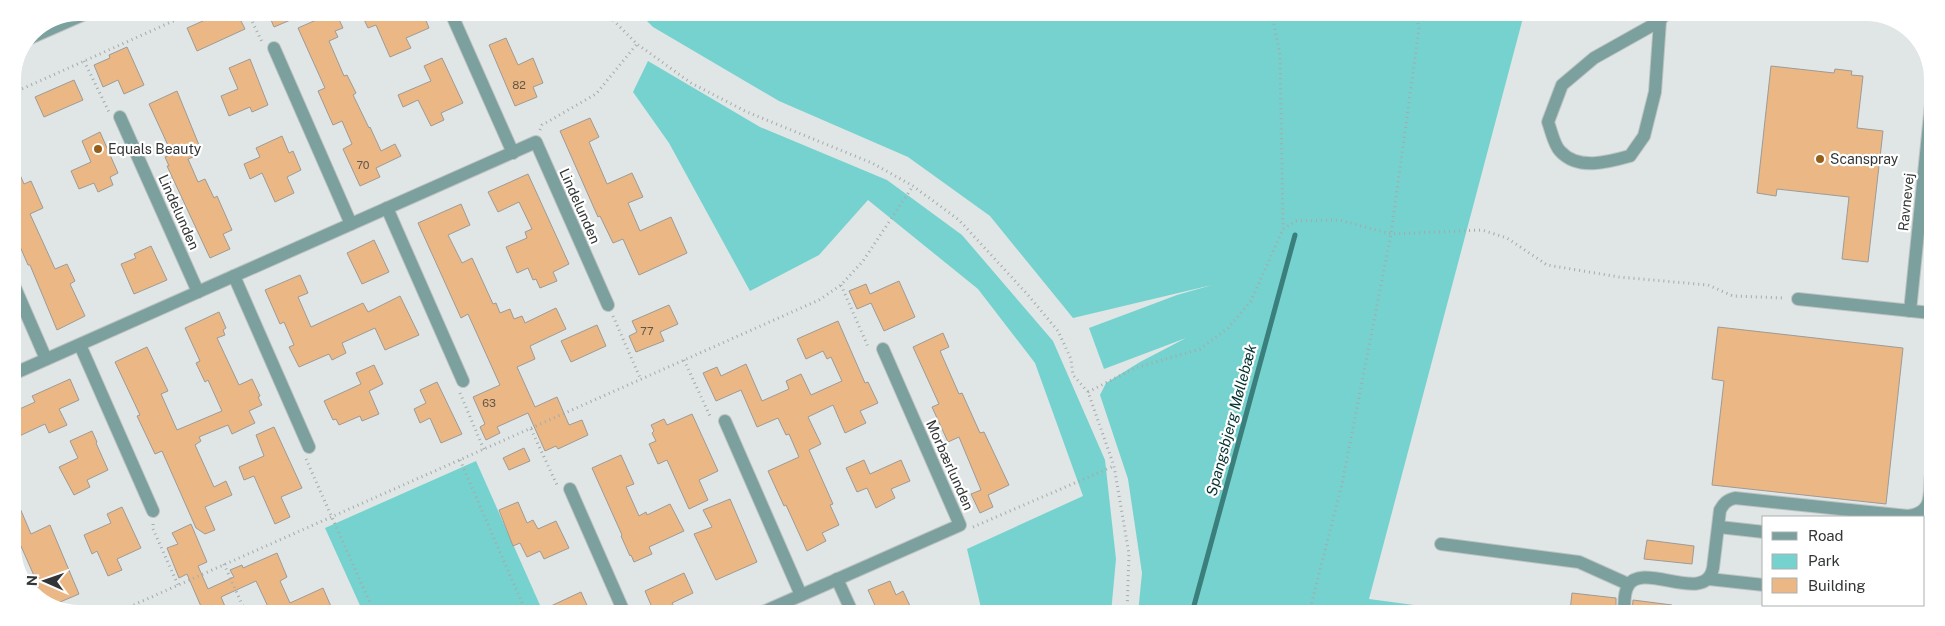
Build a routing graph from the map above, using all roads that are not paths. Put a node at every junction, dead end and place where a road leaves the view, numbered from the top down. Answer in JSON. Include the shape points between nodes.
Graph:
{"nodes":[{"id":1,"x":455,"y":21,"type":"edge"},
{"id":2,"x":1657,"y":21,"type":"edge"},
{"id":3,"x":1662,"y":21,"type":"edge"},
{"id":4,"x":274,"y":48,"type":"road end"},
{"id":5,"x":120,"y":117,"type":"road end"},
{"id":6,"x":513,"y":153,"type":"junction"},
{"id":7,"x":1924,"y":174,"type":"edge"},
{"id":8,"x":387,"y":208,"type":"junction"},
{"id":9,"x":351,"y":224,"type":"junction"},
{"id":10,"x":234,"y":276,"type":"junction"},
{"id":11,"x":198,"y":292,"type":"junction"},
{"id":12,"x":1798,"y":299,"type":"road end"},
{"id":13,"x":21,"y":301,"type":"edge"},
{"id":14,"x":608,"y":305,"type":"road end"},
{"id":15,"x":1910,"y":311,"type":"junction"},
{"id":16,"x":1924,"y":312,"type":"edge"},
{"id":17,"x":80,"y":345,"type":"junction"},
{"id":18,"x":883,"y":349,"type":"road end"},
{"id":19,"x":46,"y":359,"type":"junction"},
{"id":20,"x":21,"y":370,"type":"edge"},
{"id":21,"x":463,"y":381,"type":"road end"},
{"id":22,"x":725,"y":421,"type":"road end"},
{"id":23,"x":309,"y":447,"type":"road end"},
{"id":24,"x":570,"y":489,"type":"road end"},
{"id":25,"x":153,"y":511,"type":"road end"},
{"id":26,"x":1923,"y":515,"type":"edge"},
{"id":27,"x":1718,"y":527,"type":"junction"},
{"id":28,"x":1762,"y":532,"type":"edge"},
{"id":29,"x":1441,"y":544,"type":"dead end"},
{"id":30,"x":837,"y":579,"type":"junction"},
{"id":31,"x":1708,"y":579,"type":"junction"},
{"id":32,"x":1628,"y":584,"type":"junction"},
{"id":33,"x":1762,"y":586,"type":"edge"},
{"id":34,"x":802,"y":595,"type":"junction"},
{"id":35,"x":621,"y":605,"type":"edge"},
{"id":36,"x":779,"y":605,"type":"edge"},
{"id":37,"x":849,"y":605,"type":"edge"},
{"id":38,"x":1625,"y":605,"type":"edge"}],
"edges":[{"from":1,"to":6,"type":"street"},
{"from":2,"to":3,"type":"street","via":[[1594,58],[1562,85],[1548,122],[1559,151],[1575,161],[1605,163],[1630,156],[1644,136],[1655,92]]},
{"from":4,"to":9,"type":"street"},
{"from":5,"to":11,"type":"street","name":"Lindelunden"},
{"from":6,"to":8,"type":"street"},
{"from":6,"to":14,"type":"street","name":"Lindelunden","via":[[536,142]]},
{"from":7,"to":15,"type":"street","name":"Ravnevej"},
{"from":8,"to":9,"type":"street"},
{"from":8,"to":21,"type":"street"},
{"from":9,"to":10,"type":"street"},
{"from":10,"to":11,"type":"street"},
{"from":10,"to":23,"type":"street"},
{"from":11,"to":17,"type":"street"},
{"from":12,"to":15,"type":"street"},
{"from":13,"to":19,"type":"street"},
{"from":15,"to":16,"type":"street"},
{"from":17,"to":19,"type":"street"},
{"from":17,"to":25,"type":"street"},
{"from":18,"to":30,"type":"street","name":"Morbærlunden","via":[[960,525]]},
{"from":19,"to":20,"type":"street"},
{"from":22,"to":34,"type":"street"},
{"from":24,"to":35,"type":"street"},
{"from":26,"to":27,"type":"street","via":[[1734,498],[1723,504]]},
{"from":27,"to":28,"type":"street"},
{"from":27,"to":31,"type":"street","via":[[1712,574]]},
{"from":29,"to":32,"type":"street","via":[[1579,562]]},
{"from":30,"to":34,"type":"street","name":"Morbærlunden"},
{"from":30,"to":37,"type":"street"},
{"from":31,"to":32,"type":"street","via":[[1697,583],[1637,578]]},
{"from":31,"to":33,"type":"street"},
{"from":32,"to":38,"type":"street"},
{"from":34,"to":36,"type":"street","name":"Morbærlunden"}]}
